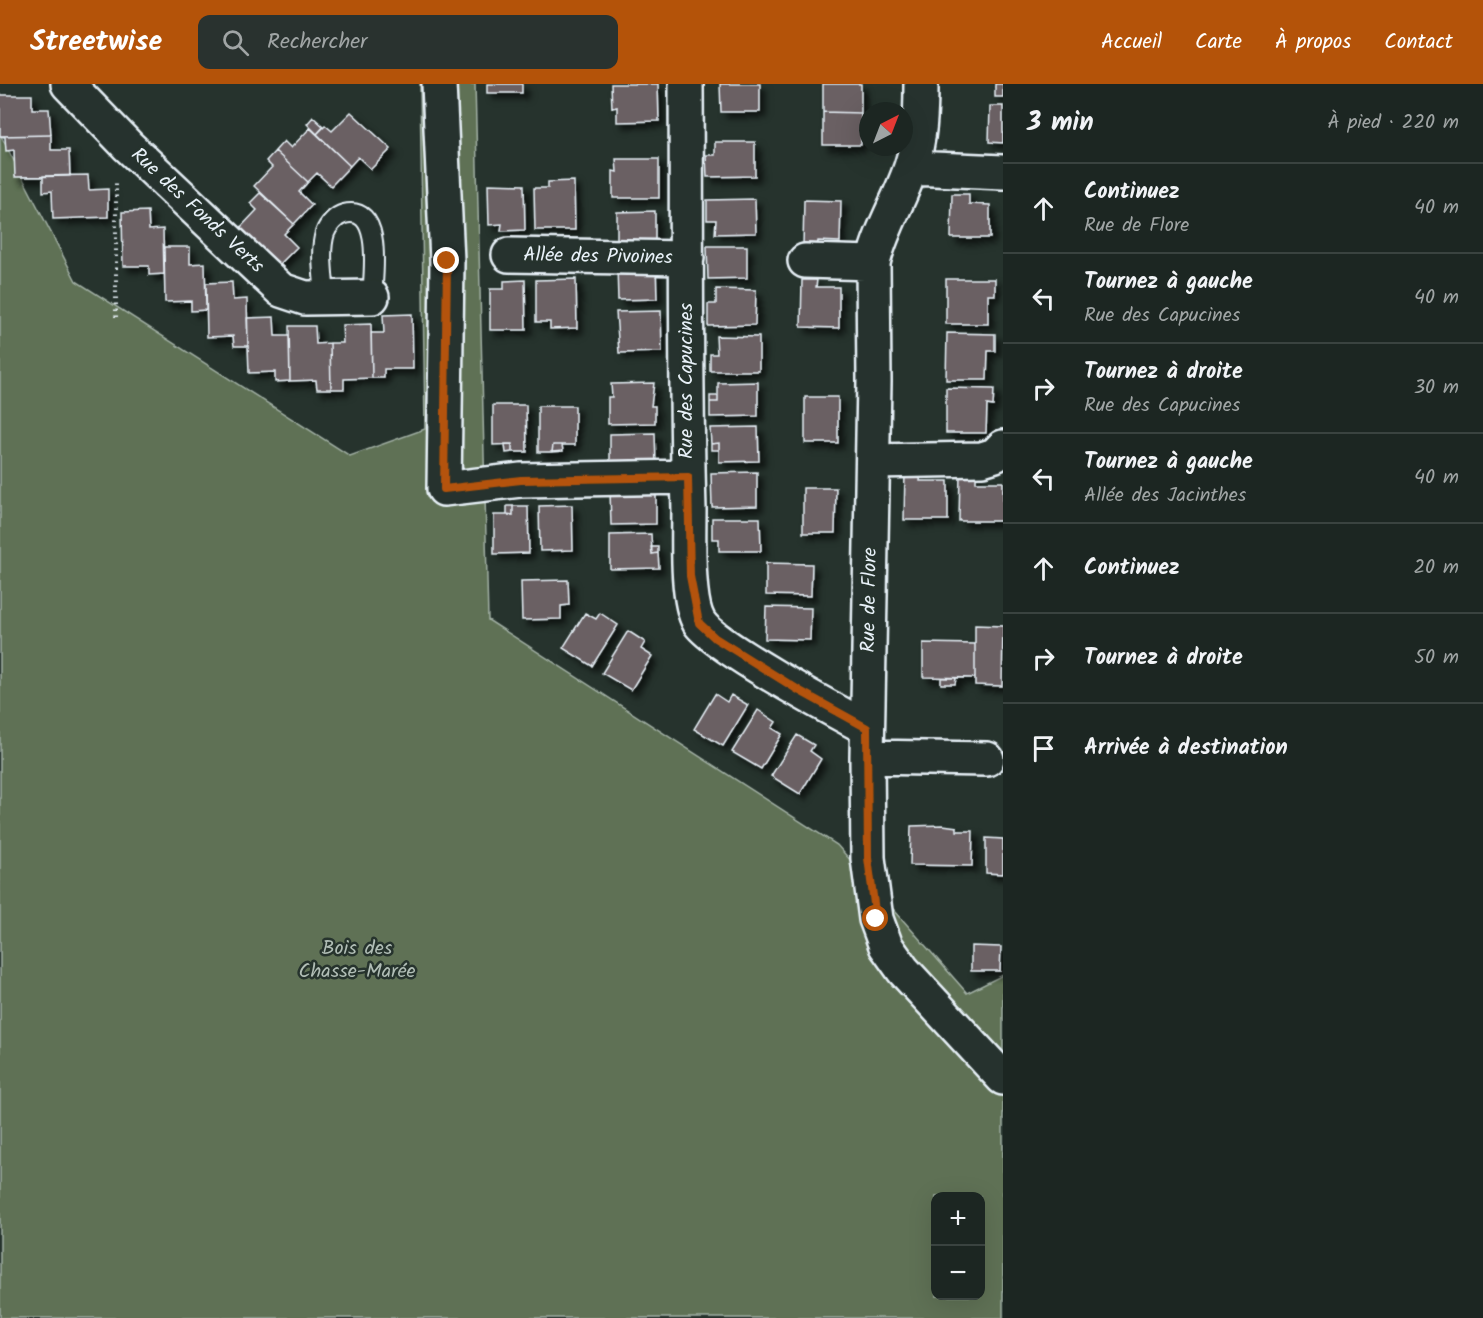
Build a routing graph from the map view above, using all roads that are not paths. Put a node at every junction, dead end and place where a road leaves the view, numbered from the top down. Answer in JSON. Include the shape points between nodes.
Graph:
{"nodes":[{"id":1,"x":439,"y":84,"type":"edge"},
{"id":2,"x":686,"y":84,"type":"edge"},
{"id":3,"x":921,"y":84,"type":"edge"},
{"id":4,"x":83,"y":89,"type":"edge"},
{"id":5,"x":911,"y":168,"type":"junction"},
{"id":6,"x":1003,"y":172,"type":"edge"},
{"id":7,"x":509,"y":255,"type":"dead end"},
{"id":8,"x":687,"y":258,"type":"junction"},
{"id":9,"x":805,"y":261,"type":"dead end"},
{"id":10,"x":873,"y":263,"type":"junction"},
{"id":11,"x":372,"y":297,"type":"joint"},
{"id":12,"x":325,"y":298,"type":"junction"},
{"id":13,"x":1003,"y":447,"type":"edge"},
{"id":14,"x":873,"y":461,"type":"junction"},
{"id":15,"x":688,"y":477,"type":"junction"},
{"id":16,"x":867,"y":743,"type":"junction"},
{"id":17,"x":987,"y":759,"type":"dead end"},
{"id":18,"x":1003,"y":1078,"type":"edge"}],
"edges":[{"from":1,"to":15,"type":"street","via":[[447,261],[444,489],[521,480]]},
{"from":2,"to":8,"type":"street","name":"Rue des Capucines"},
{"from":3,"to":5,"type":"street","name":"Rue de Flore","via":[[919,133]]},
{"from":4,"to":12,"type":"street","name":"Rue des Fonds Verts","via":[[128,146],[281,290],[305,298]]},
{"from":5,"to":6,"type":"street"},
{"from":5,"to":10,"type":"street","name":"Rue de Flore"},
{"from":7,"to":8,"type":"street","name":"Allée des Pivoines"},
{"from":8,"to":15,"type":"street","name":"Rue des Capucines"},
{"from":9,"to":10,"type":"street"},
{"from":10,"to":14,"type":"street","name":"Rue de Flore"},
{"from":11,"to":12,"type":"street","name":"Rue des Fonds Verts"},
{"from":11,"to":12,"type":"lane","name":"Rue des Fonds Verts","via":[[373,235],[368,223],[350,212],[340,215],[325,232]]},
{"from":13,"to":14,"type":"street","via":[[982,459]]},
{"from":14,"to":16,"type":"street","name":"Rue de Flore"},
{"from":15,"to":16,"type":"street","name":"Rue des Capucines","via":[[690,576],[699,623],[715,638],[800,691]]},
{"from":16,"to":17,"type":"street"},
{"from":16,"to":18,"type":"street","name":"Rue de Flore","via":[[868,858],[876,919],[886,946],[903,970]]}]}
